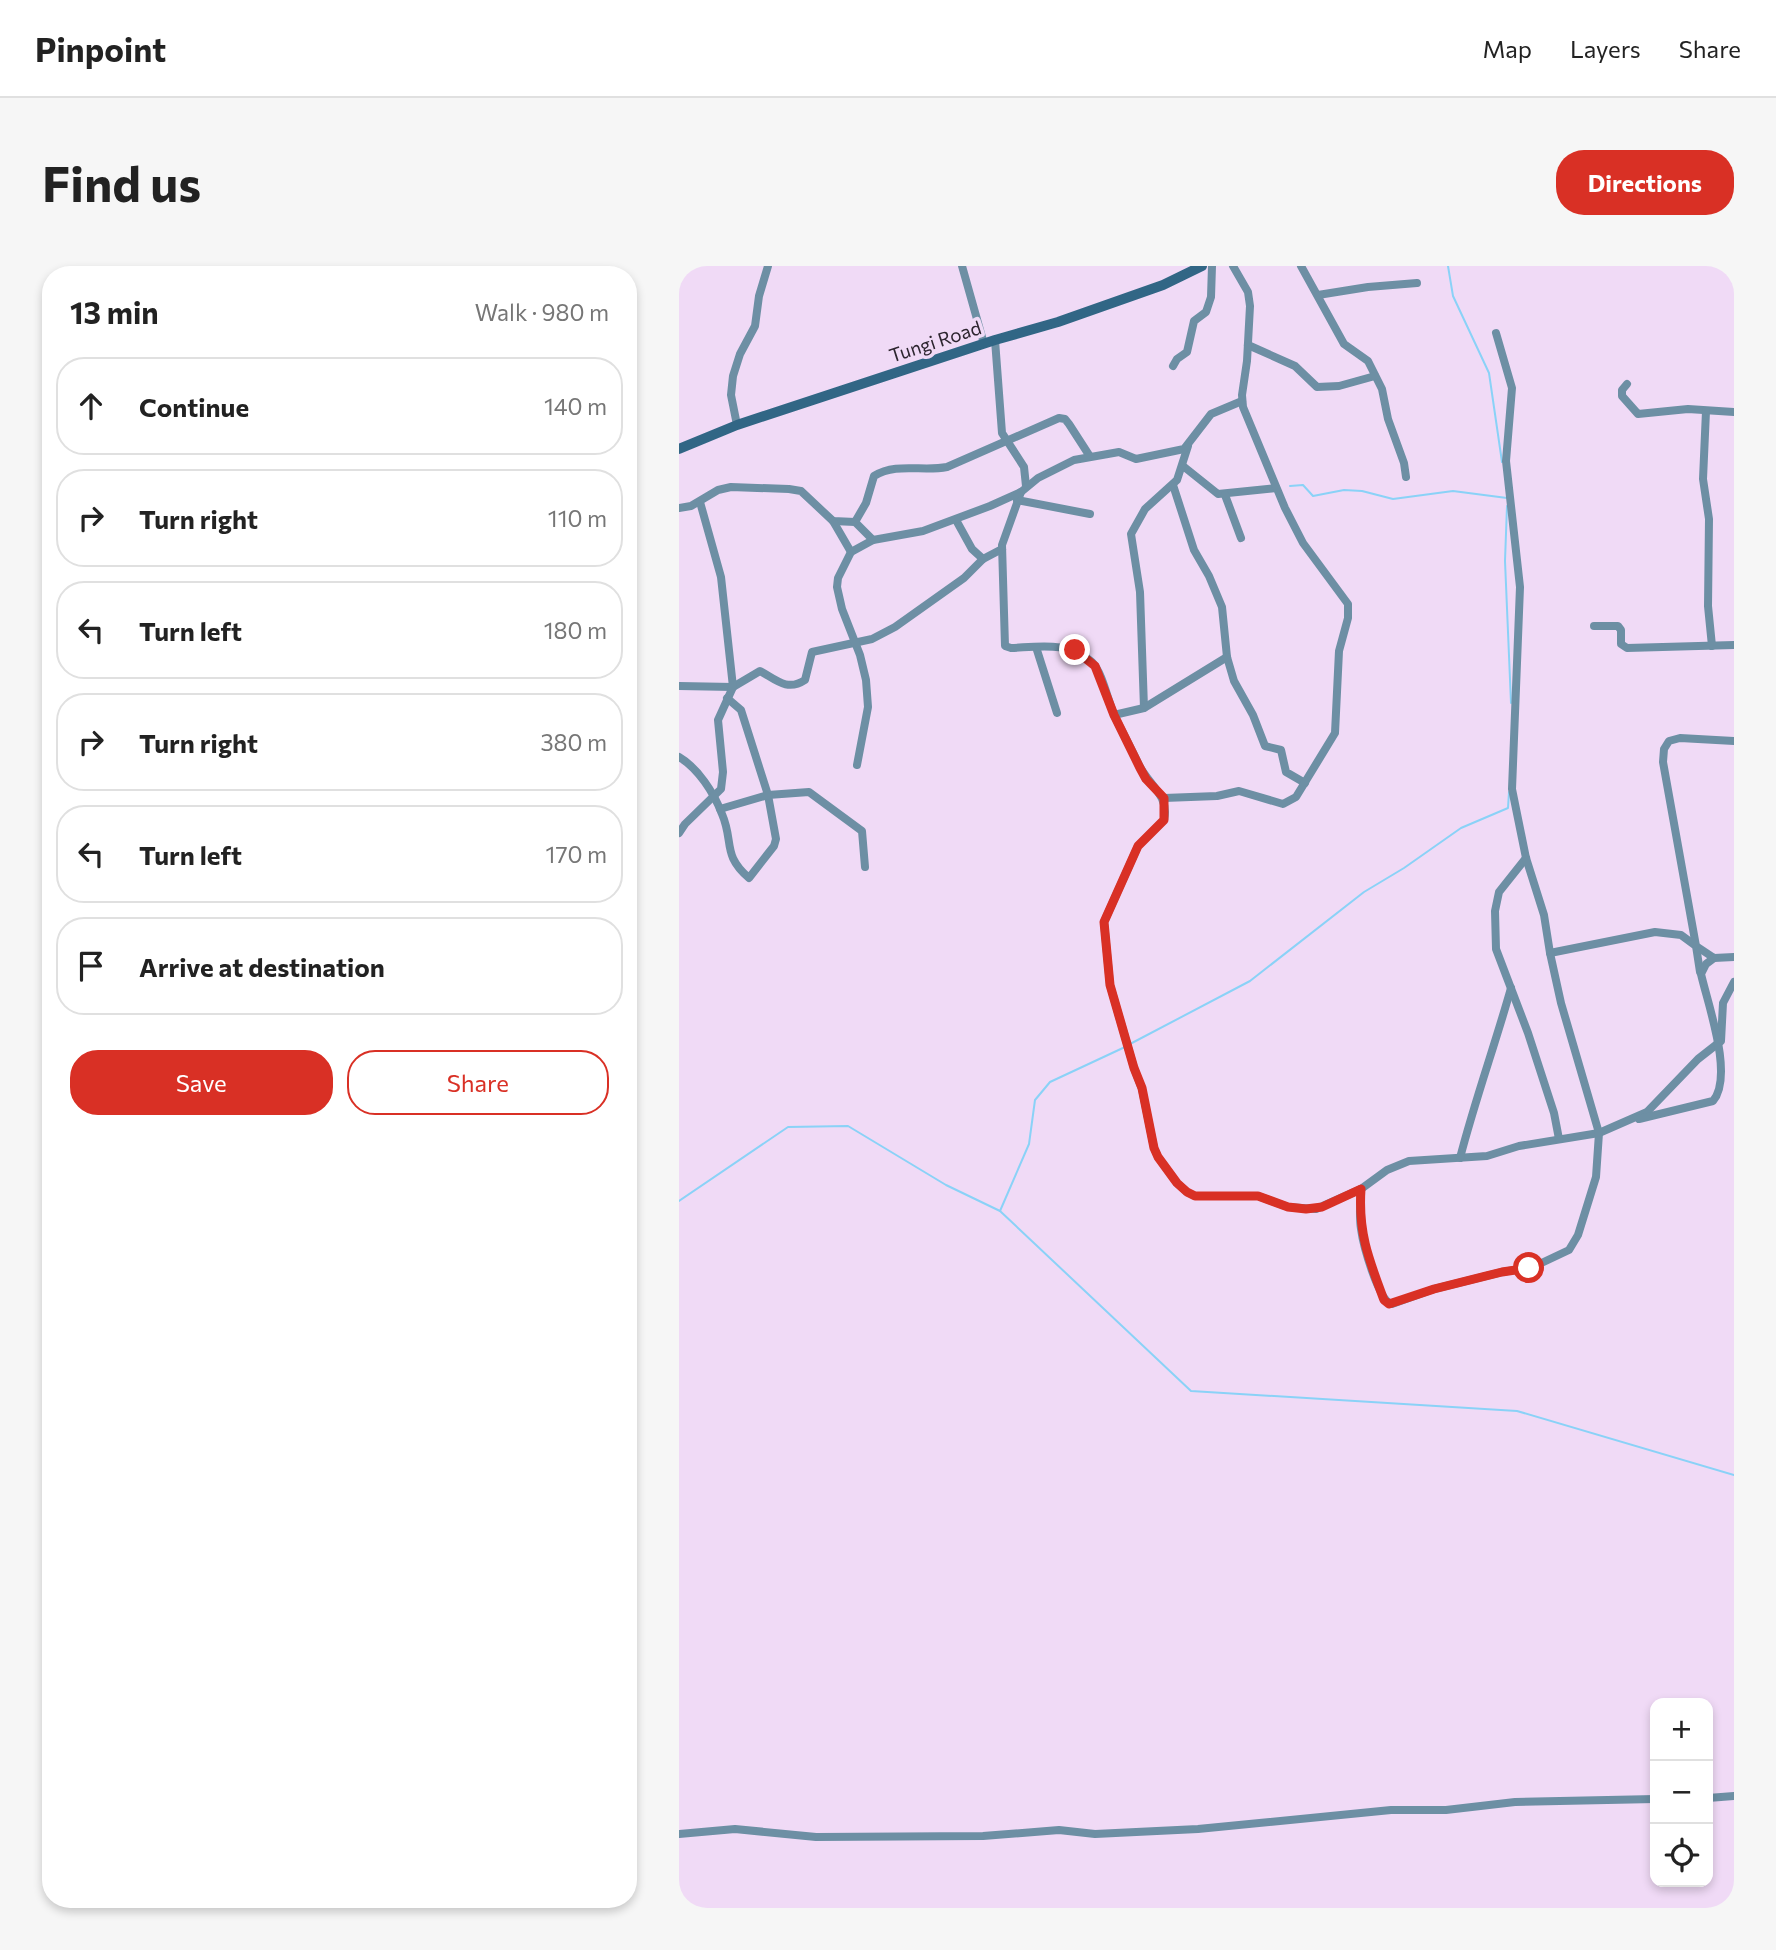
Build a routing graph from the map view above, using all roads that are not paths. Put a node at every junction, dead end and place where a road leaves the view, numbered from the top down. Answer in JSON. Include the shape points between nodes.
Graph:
{"nodes":[{"id":1,"x":768,"y":266,"type":"edge"},
{"id":2,"x":962,"y":266,"type":"edge"},
{"id":3,"x":1202,"y":266,"type":"edge"},
{"id":4,"x":1212,"y":266,"type":"edge"},
{"id":5,"x":1233,"y":266,"type":"edge"},
{"id":6,"x":1301,"y":266,"type":"edge"},
{"id":7,"x":1417,"y":282,"type":"dead end"},
{"id":8,"x":1318,"y":295,"type":"junction"},
{"id":9,"x":1496,"y":333,"type":"dead end"},
{"id":10,"x":990,"y":342,"type":"junction"},
{"id":11,"x":1248,"y":345,"type":"junction"},
{"id":12,"x":1174,"y":366,"type":"dead end"},
{"id":13,"x":1375,"y":376,"type":"junction"},
{"id":14,"x":1627,"y":384,"type":"dead end"},
{"id":15,"x":1242,"y":401,"type":"junction"},
{"id":16,"x":1706,"y":411,"type":"junction"},
{"id":17,"x":1734,"y":412,"type":"edge"},
{"id":18,"x":737,"y":425,"type":"junction"},
{"id":19,"x":1005,"y":440,"type":"junction"},
{"id":20,"x":1188,"y":446,"type":"junction"},
{"id":21,"x":679,"y":449,"type":"edge"},
{"id":22,"x":1089,"y":456,"type":"junction"},
{"id":23,"x":1183,"y":466,"type":"junction"},
{"id":24,"x":1406,"y":477,"type":"dead end"},
{"id":25,"x":1173,"y":485,"type":"junction"},
{"id":26,"x":1276,"y":488,"type":"junction"},
{"id":27,"x":1021,"y":493,"type":"junction"},
{"id":28,"x":1225,"y":495,"type":"junction"},
{"id":29,"x":700,"y":502,"type":"junction"},
{"id":30,"x":679,"y":508,"type":"edge"},
{"id":31,"x":1090,"y":514,"type":"dead end"},
{"id":32,"x":956,"y":520,"type":"junction"},
{"id":33,"x":833,"y":521,"type":"junction"},
{"id":34,"x":855,"y":522,"type":"junction"},
{"id":35,"x":1241,"y":538,"type":"dead end"},
{"id":36,"x":873,"y":540,"type":"junction"},
{"id":37,"x":1002,"y":549,"type":"junction"},
{"id":38,"x":851,"y":552,"type":"junction"},
{"id":39,"x":983,"y":559,"type":"junction"},
{"id":40,"x":1594,"y":626,"type":"dead end"},
{"id":41,"x":856,"y":641,"type":"junction"},
{"id":42,"x":1734,"y":645,"type":"edge"},
{"id":43,"x":1712,"y":646,"type":"junction"},
{"id":44,"x":1036,"y":647,"type":"junction"},
{"id":45,"x":1227,"y":657,"type":"junction"},
{"id":46,"x":679,"y":686,"type":"edge"},
{"id":47,"x":733,"y":687,"type":"junction"},
{"id":48,"x":727,"y":698,"type":"junction"},
{"id":49,"x":1144,"y":708,"type":"junction"},
{"id":50,"x":1057,"y":713,"type":"dead end"},
{"id":51,"x":1114,"y":715,"type":"junction"},
{"id":52,"x":1734,"y":741,"type":"edge"},
{"id":53,"x":679,"y":757,"type":"edge"},
{"id":54,"x":857,"y":765,"type":"dead end"},
{"id":55,"x":1305,"y":783,"type":"junction"},
{"id":56,"x":768,"y":795,"type":"junction"},
{"id":57,"x":713,"y":797,"type":"junction"},
{"id":58,"x":1164,"y":798,"type":"junction"},
{"id":59,"x":720,"y":809,"type":"junction"},
{"id":60,"x":679,"y":833,"type":"edge"},
{"id":61,"x":1526,"y":858,"type":"junction"},
{"id":62,"x":865,"y":867,"type":"dead end"},
{"id":63,"x":1696,"y":946,"type":"junction"},
{"id":64,"x":1550,"y":953,"type":"junction"},
{"id":65,"x":1734,"y":957,"type":"edge"},
{"id":66,"x":1714,"y":958,"type":"junction"},
{"id":67,"x":1701,"y":974,"type":"junction"},
{"id":68,"x":1734,"y":982,"type":"edge"},
{"id":69,"x":1511,"y":988,"type":"junction"},
{"id":70,"x":1721,"y":1041,"type":"junction"},
{"id":71,"x":1626,"y":1122,"type":"junction"},
{"id":72,"x":1599,"y":1133,"type":"junction"},
{"id":73,"x":1559,"y":1139,"type":"junction"},
{"id":74,"x":1460,"y":1158,"type":"junction"},
{"id":75,"x":1361,"y":1189,"type":"junction"},
{"id":76,"x":1734,"y":1796,"type":"edge"},
{"id":77,"x":1713,"y":1798,"type":"edge"},
{"id":78,"x":1650,"y":1799,"type":"edge"},
{"id":79,"x":679,"y":1834,"type":"edge"}],
"edges":[{"from":1,"to":18,"type":"street","via":[[755,326],[733,376],[731,395]]},
{"from":2,"to":10,"type":"street"},
{"from":3,"to":10,"type":"main road","name":"Tungi Road","via":[[1163,285]]},
{"from":4,"to":12,"type":"street","via":[[1206,312],[1194,321],[1187,352]]},
{"from":5,"to":11,"type":"street","via":[[1248,292]]},
{"from":6,"to":8,"type":"street"},
{"from":7,"to":8,"type":"street"},
{"from":8,"to":13,"type":"street","via":[[1343,344],[1365,357]]},
{"from":9,"to":61,"type":"street","via":[[1512,388],[1506,461],[1520,587],[1512,789]]},
{"from":10,"to":18,"type":"main road","name":"Tungi Road"},
{"from":10,"to":19,"type":"street"},
{"from":11,"to":13,"type":"street","via":[[1295,366],[1317,387]]},
{"from":11,"to":15,"type":"street"},
{"from":13,"to":24,"type":"street"},
{"from":14,"to":16,"type":"street","via":[[1622,396],[1637,414]]},
{"from":15,"to":20,"type":"street","via":[[1211,414]]},
{"from":15,"to":26,"type":"street"},
{"from":16,"to":17,"type":"street"},
{"from":16,"to":43,"type":"street","via":[[1703,479],[1709,519]]},
{"from":18,"to":21,"type":"main road","name":"Tungi Road"},
{"from":19,"to":22,"type":"street","via":[[1062,418]]},
{"from":19,"to":27,"type":"street","via":[[1024,467]]},
{"from":19,"to":34,"type":"street","via":[[947,467],[881,472],[874,476]]},
{"from":20,"to":22,"type":"street","via":[[1136,459],[1119,452]]},
{"from":20,"to":23,"type":"street"},
{"from":22,"to":27,"type":"street","via":[[1055,468]]},
{"from":23,"to":25,"type":"street"},
{"from":23,"to":28,"type":"street","via":[[1213,491]]},
{"from":25,"to":45,"type":"street","via":[[1194,550],[1222,607]]},
{"from":25,"to":49,"type":"street","via":[[1145,509],[1130,537],[1140,592]]},
{"from":26,"to":28,"type":"street"},
{"from":26,"to":55,"type":"street","via":[[1303,543],[1349,611],[1339,651],[1335,733]]},
{"from":27,"to":31,"type":"street"},
{"from":27,"to":32,"type":"street"},
{"from":27,"to":37,"type":"street"},
{"from":28,"to":35,"type":"street"},
{"from":29,"to":30,"type":"street"},
{"from":29,"to":33,"type":"street","via":[[731,486],[789,489],[801,491]]},
{"from":29,"to":47,"type":"street","via":[[721,577]]},
{"from":32,"to":36,"type":"street"},
{"from":32,"to":39,"type":"street"},
{"from":33,"to":34,"type":"street"},
{"from":33,"to":38,"type":"street"},
{"from":34,"to":36,"type":"street"},
{"from":36,"to":38,"type":"street"},
{"from":37,"to":39,"type":"street"},
{"from":37,"to":44,"type":"street","via":[[1005,646]]},
{"from":38,"to":41,"type":"street","via":[[837,587]]},
{"from":39,"to":41,"type":"street","via":[[895,627],[872,639]]},
{"from":40,"to":43,"type":"street","via":[[1618,626],[1621,644],[1627,648]]},
{"from":41,"to":47,"type":"street","via":[[812,652],[800,684],[778,684],[760,671]]},
{"from":41,"to":54,"type":"street","via":[[868,707]]},
{"from":42,"to":43,"type":"street"},
{"from":44,"to":50,"type":"street"},
{"from":44,"to":51,"type":"street","via":[[1072,649],[1091,661]]},
{"from":45,"to":49,"type":"street"},
{"from":45,"to":55,"type":"street","via":[[1265,746],[1281,750],[1286,772]]},
{"from":46,"to":47,"type":"street"},
{"from":47,"to":48,"type":"street"},
{"from":48,"to":56,"type":"street","via":[[741,710]]},
{"from":48,"to":57,"type":"street","via":[[718,720],[722,782]]},
{"from":49,"to":51,"type":"street"},
{"from":51,"to":58,"type":"street","via":[[1146,779]]},
{"from":52,"to":63,"type":"street","via":[[1680,738],[1669,741],[1664,749],[1665,779]]},
{"from":53,"to":57,"type":"street","via":[[691,765]]},
{"from":55,"to":58,"type":"street","via":[[1296,797],[1283,804],[1240,791]]},
{"from":56,"to":59,"type":"street"},
{"from":56,"to":59,"type":"street","via":[[776,842],[750,878],[734,863]]},
{"from":56,"to":62,"type":"street","via":[[809,792],[862,831]]},
{"from":57,"to":59,"type":"street"},
{"from":57,"to":60,"type":"street"},
{"from":58,"to":75,"type":"street","via":[[1164,820],[1138,846],[1104,922],[1110,985],[1158,1157],[1181,1188],[1200,1197],[1258,1196],[1306,1209],[1322,1207]]},
{"from":61,"to":64,"type":"street"},
{"from":61,"to":69,"type":"street","via":[[1499,892],[1495,911],[1496,949]]},
{"from":63,"to":64,"type":"street","via":[[1681,935],[1655,932]]},
{"from":63,"to":66,"type":"street"},
{"from":63,"to":67,"type":"street"},
{"from":64,"to":72,"type":"street"},
{"from":65,"to":66,"type":"street"},
{"from":66,"to":67,"type":"street"},
{"from":67,"to":70,"type":"street"},
{"from":68,"to":70,"type":"street","via":[[1723,1003]]},
{"from":69,"to":73,"type":"street"},
{"from":69,"to":74,"type":"street"},
{"from":70,"to":71,"type":"street","via":[[1652,1108]]},
{"from":70,"to":71,"type":"street","via":[[1723,1087],[1713,1101]]},
{"from":71,"to":72,"type":"street"},
{"from":72,"to":73,"type":"street"},
{"from":72,"to":75,"type":"street","via":[[1595,1180],[1569,1250],[1533,1267],[1434,1289],[1392,1304],[1384,1300],[1367,1256],[1360,1219]]},
{"from":73,"to":74,"type":"street"},
{"from":74,"to":75,"type":"street","via":[[1409,1161]]},
{"from":76,"to":77,"type":"street"},
{"from":78,"to":79,"type":"street","via":[[1515,1802],[1095,1834],[1059,1830],[983,1836],[816,1837],[735,1829]]}]}
